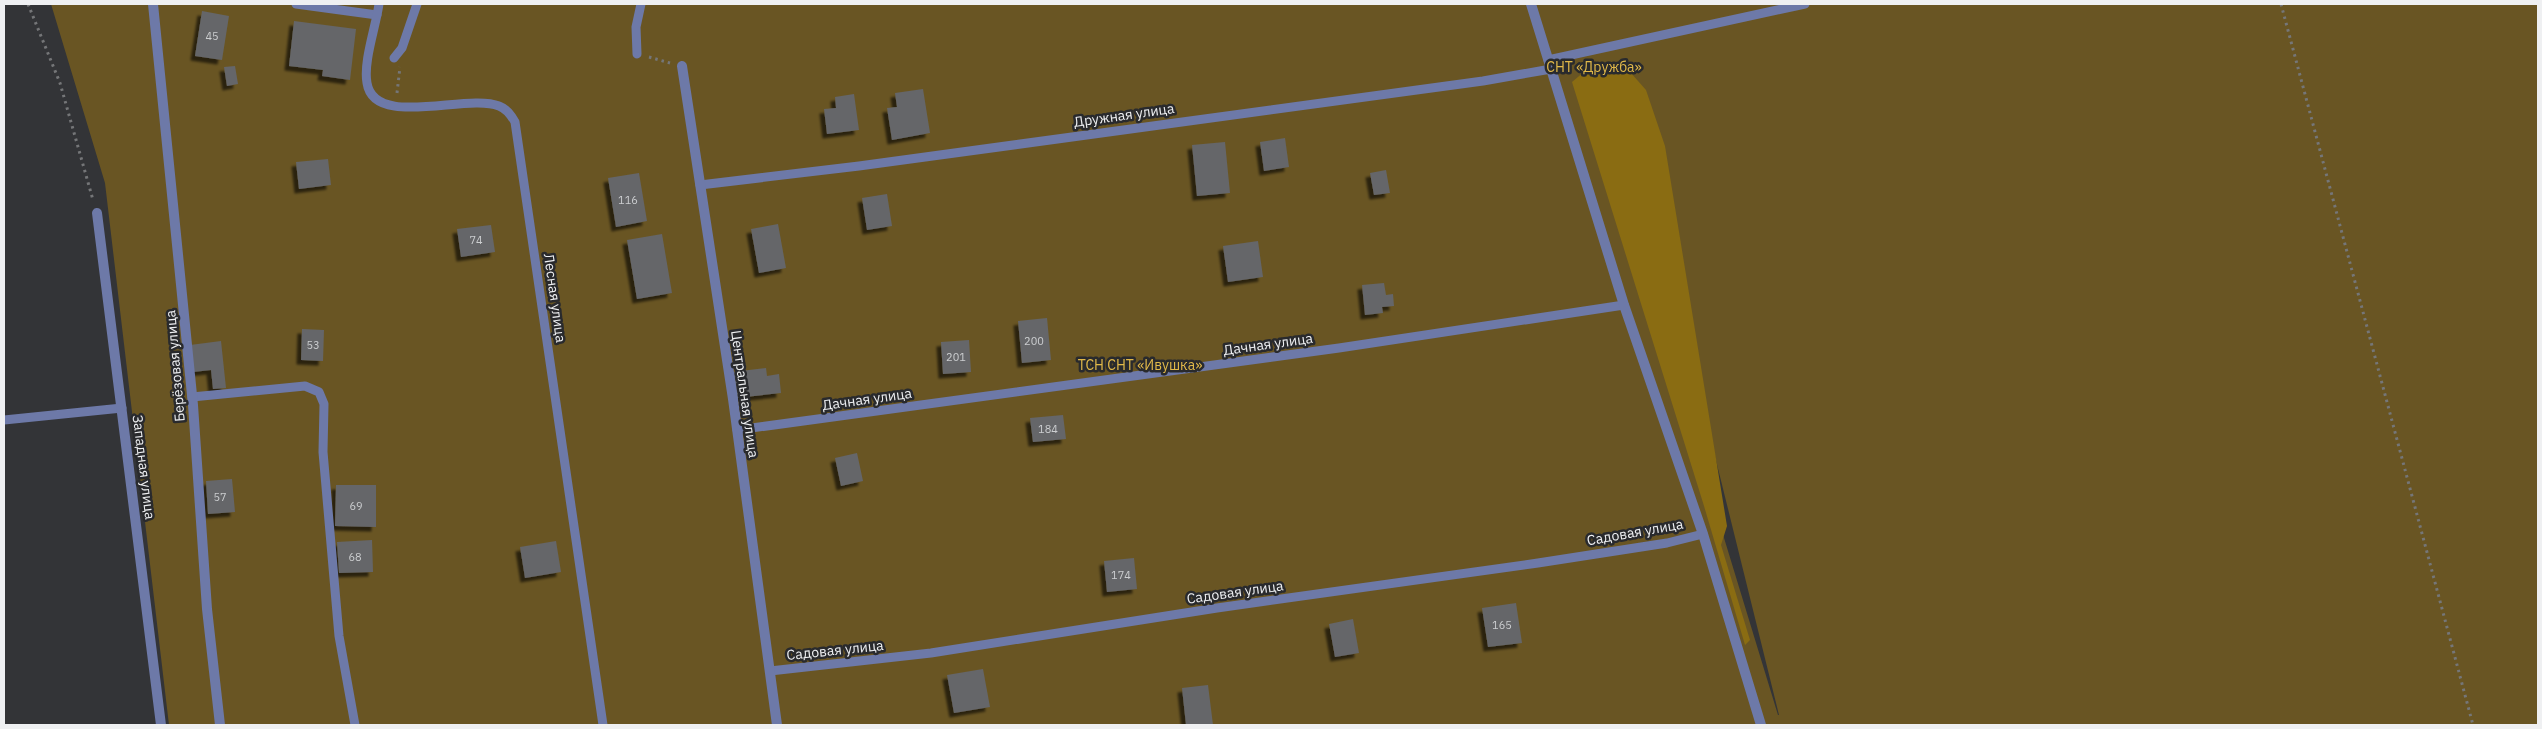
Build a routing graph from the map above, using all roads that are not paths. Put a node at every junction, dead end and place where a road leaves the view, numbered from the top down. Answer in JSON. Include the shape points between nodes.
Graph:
{"nodes":[{"id":1,"x":152,"y":4,"type":"edge"},
{"id":2,"x":296,"y":4,"type":"edge"},
{"id":3,"x":379,"y":4,"type":"edge"},
{"id":4,"x":418,"y":4,"type":"edge"},
{"id":5,"x":641,"y":4,"type":"edge"},
{"id":6,"x":1531,"y":4,"type":"edge"},
{"id":7,"x":1805,"y":4,"type":"edge"},
{"id":8,"x":377,"y":15,"type":"junction"},
{"id":9,"x":637,"y":54,"type":"road end"},
{"id":10,"x":397,"y":55,"type":"road end"},
{"id":11,"x":1549,"y":64,"type":"junction"},
{"id":12,"x":682,"y":66,"type":"road end"},
{"id":13,"x":700,"y":185,"type":"junction"},
{"id":14,"x":97,"y":213,"type":"road end"},
{"id":15,"x":1624,"y":305,"type":"junction"},
{"id":16,"x":192,"y":397,"type":"junction"},
{"id":17,"x":122,"y":408,"type":"junction"},
{"id":18,"x":4,"y":420,"type":"edge"},
{"id":19,"x":737,"y":430,"type":"junction"},
{"id":20,"x":1703,"y":534,"type":"junction"},
{"id":21,"x":770,"y":671,"type":"junction"},
{"id":22,"x":161,"y":725,"type":"edge"},
{"id":23,"x":220,"y":725,"type":"edge"},
{"id":24,"x":355,"y":725,"type":"edge"},
{"id":25,"x":603,"y":725,"type":"edge"},
{"id":26,"x":778,"y":725,"type":"edge"},
{"id":27,"x":1761,"y":725,"type":"edge"}],
"edges":[{"from":1,"to":16,"type":"street","name":"Берёзовая улица"},
{"from":2,"to":8,"type":"lane"},
{"from":3,"to":8,"type":"lane","name":"Лесная улица"},
{"from":4,"to":10,"type":"lane"},
{"from":5,"to":9,"type":"lane","via":[[636,27]]},
{"from":6,"to":11,"type":"street"},
{"from":7,"to":11,"type":"lane","name":"Дружная улица"},
{"from":8,"to":25,"type":"lane","name":"Лесная улица","via":[[366,74],[371,95],[379,104],[394,107],[488,103],[508,111],[516,122]]},
{"from":11,"to":13,"type":"lane","name":"Дружная улица","via":[[1483,81]]},
{"from":11,"to":15,"type":"street"},
{"from":12,"to":13,"type":"street","name":"Центральная улица"},
{"from":13,"to":19,"type":"street","name":"Центральная улица"},
{"from":14,"to":17,"type":"street","name":"Западная улица"},
{"from":15,"to":19,"type":"lane","name":"Дачная улица","via":[[1339,348]]},
{"from":15,"to":20,"type":"street"},
{"from":16,"to":23,"type":"street","name":"Берёзовая улица","via":[[207,609]]},
{"from":16,"to":24,"type":"lane","via":[[305,386],[319,392],[324,404],[323,452],[339,636]]},
{"from":17,"to":18,"type":"lane"},
{"from":17,"to":22,"type":"street","name":"Западная улица"},
{"from":19,"to":21,"type":"street","name":"Центральная улица"},
{"from":20,"to":21,"type":"lane","name":"Садовая улица","via":[[1538,563],[1217,608],[931,653]]},
{"from":20,"to":27,"type":"street"},
{"from":21,"to":26,"type":"street","name":"Центральная улица"}]}
